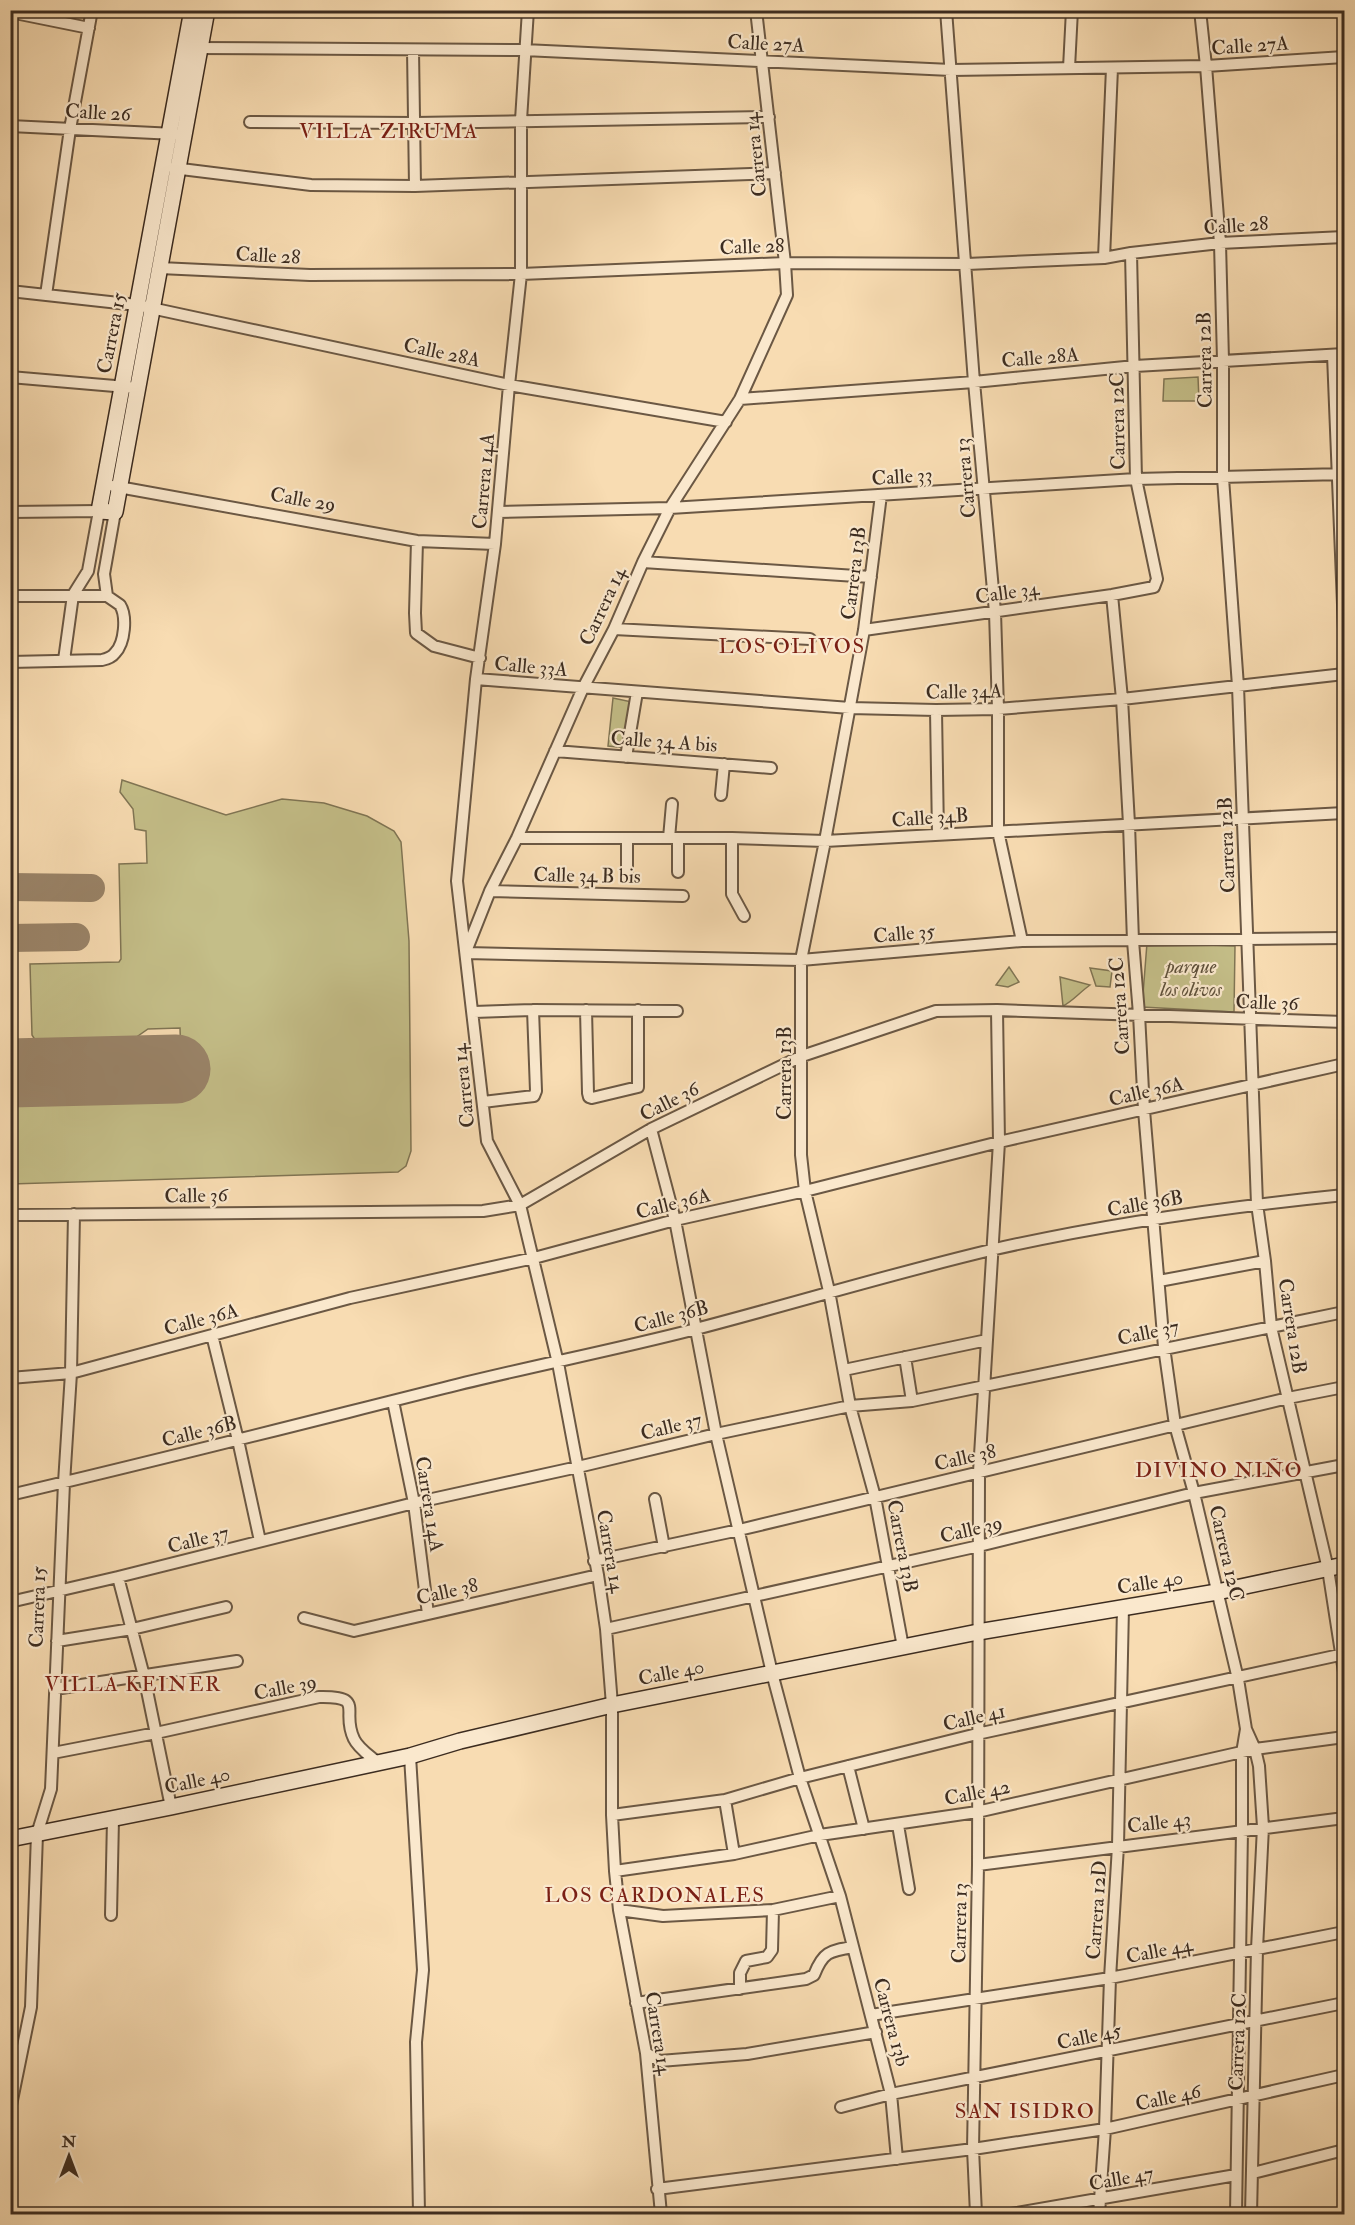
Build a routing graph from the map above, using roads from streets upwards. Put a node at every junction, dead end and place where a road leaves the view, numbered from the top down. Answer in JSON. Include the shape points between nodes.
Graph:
{"nodes":[{"id":1,"x":92,"y":10,"type":"edge"},
{"id":2,"x":192,"y":10,"type":"edge"},
{"id":3,"x":207,"y":10,"type":"edge"},
{"id":4,"x":528,"y":10,"type":"edge"},
{"id":5,"x":756,"y":10,"type":"edge"},
{"id":6,"x":946,"y":10,"type":"edge"},
{"id":7,"x":1072,"y":10,"type":"edge"},
{"id":8,"x":1200,"y":10,"type":"edge"},
{"id":9,"x":10,"y":12,"type":"edge"},
{"id":10,"x":89,"y":28,"type":"junction"},
{"id":11,"x":193,"y":48,"type":"junction"},
{"id":12,"x":413,"y":50,"type":"junction"},
{"id":13,"x":524,"y":50,"type":"junction"},
{"id":14,"x":1344,"y":57,"type":"edge"},
{"id":15,"x":763,"y":61,"type":"junction"},
{"id":16,"x":1206,"y":66,"type":"junction"},
{"id":17,"x":1069,"y":68,"type":"junction"},
{"id":18,"x":1112,"y":68,"type":"junction"},
{"id":19,"x":951,"y":70,"type":"junction"},
{"id":20,"x":769,"y":117,"type":"junction"},
{"id":21,"x":521,"y":120,"type":"junction"},
{"id":22,"x":250,"y":122,"type":"dead end"},
{"id":23,"x":415,"y":123,"type":"junction"},
{"id":24,"x":10,"y":126,"type":"edge"},
{"id":25,"x":70,"y":129,"type":"junction"},
{"id":26,"x":177,"y":134,"type":"junction"},
{"id":27,"x":171,"y":168,"type":"junction"},
{"id":28,"x":775,"y":173,"type":"junction"},
{"id":29,"x":522,"y":183,"type":"junction"},
{"id":30,"x":415,"y":186,"type":"junction"},
{"id":31,"x":1344,"y":237,"type":"edge"},
{"id":32,"x":1220,"y":243,"type":"junction"},
{"id":33,"x":1131,"y":252,"type":"junction"},
{"id":34,"x":1104,"y":258,"type":"junction"},
{"id":35,"x":785,"y":263,"type":"junction"},
{"id":36,"x":967,"y":264,"type":"junction"},
{"id":37,"x":160,"y":268,"type":"junction"},
{"id":38,"x":521,"y":274,"type":"junction"},
{"id":39,"x":10,"y":291,"type":"edge"},
{"id":40,"x":46,"y":295,"type":"junction"},
{"id":41,"x":145,"y":307,"type":"junction"},
{"id":42,"x":1339,"y":354,"type":"edge"},
{"id":43,"x":1223,"y":360,"type":"junction"},
{"id":44,"x":1135,"y":366,"type":"junction"},
{"id":45,"x":10,"y":377,"type":"edge"},
{"id":46,"x":974,"y":382,"type":"junction"},
{"id":47,"x":509,"y":385,"type":"junction"},
{"id":48,"x":130,"y":387,"type":"junction"},
{"id":49,"x":740,"y":399,"type":"junction"},
{"id":50,"x":726,"y":422,"type":"junction"},
{"id":51,"x":1341,"y":474,"type":"edge"},
{"id":52,"x":1223,"y":478,"type":"junction"},
{"id":53,"x":1136,"y":479,"type":"junction"},
{"id":54,"x":104,"y":484,"type":"junction"},
{"id":55,"x":120,"y":488,"type":"junction"},
{"id":56,"x":985,"y":488,"type":"junction"},
{"id":57,"x":881,"y":495,"type":"junction"},
{"id":58,"x":670,"y":508,"type":"junction"},
{"id":59,"x":99,"y":511,"type":"junction"},
{"id":60,"x":10,"y":512,"type":"edge"},
{"id":61,"x":115,"y":512,"type":"junction"},
{"id":62,"x":498,"y":512,"type":"junction"},
{"id":63,"x":417,"y":541,"type":"junction"},
{"id":64,"x":495,"y":544,"type":"junction"},
{"id":65,"x":642,"y":562,"type":"junction"},
{"id":66,"x":872,"y":577,"type":"junction"},
{"id":67,"x":1155,"y":587,"type":"joint"},
{"id":68,"x":73,"y":595,"type":"junction"},
{"id":69,"x":1112,"y":595,"type":"junction"},
{"id":70,"x":10,"y":596,"type":"edge"},
{"id":71,"x":107,"y":596,"type":"junction"},
{"id":72,"x":995,"y":612,"type":"junction"},
{"id":73,"x":614,"y":629,"type":"junction"},
{"id":74,"x":1344,"y":629,"type":"edge"},
{"id":75,"x":864,"y":630,"type":"junction"},
{"id":76,"x":810,"y":639,"type":"dead end"},
{"id":77,"x":480,"y":658,"type":"junction"},
{"id":78,"x":64,"y":660,"type":"junction"},
{"id":79,"x":10,"y":662,"type":"edge"},
{"id":80,"x":1344,"y":674,"type":"edge"},
{"id":81,"x":476,"y":679,"type":"junction"},
{"id":82,"x":1238,"y":686,"type":"junction"},
{"id":83,"x":583,"y":688,"type":"junction"},
{"id":84,"x":637,"y":692,"type":"junction"},
{"id":85,"x":1122,"y":699,"type":"junction"},
{"id":86,"x":850,"y":708,"type":"junction"},
{"id":87,"x":998,"y":709,"type":"junction"},
{"id":88,"x":936,"y":710,"type":"junction"},
{"id":89,"x":555,"y":752,"type":"junction"},
{"id":90,"x":626,"y":757,"type":"junction"},
{"id":91,"x":724,"y":764,"type":"junction"},
{"id":92,"x":771,"y":768,"type":"dead end"},
{"id":93,"x":721,"y":795,"type":"dead end"},
{"id":94,"x":672,"y":804,"type":"dead end"},
{"id":95,"x":1344,"y":813,"type":"edge"},
{"id":96,"x":1244,"y":819,"type":"junction"},
{"id":97,"x":1130,"y":824,"type":"junction"},
{"id":98,"x":998,"y":831,"type":"junction"},
{"id":99,"x":938,"y":835,"type":"junction"},
{"id":100,"x":517,"y":838,"type":"junction"},
{"id":101,"x":627,"y":838,"type":"junction"},
{"id":102,"x":673,"y":838,"type":"junction"},
{"id":103,"x":732,"y":838,"type":"junction"},
{"id":104,"x":825,"y":841,"type":"junction"},
{"id":105,"x":627,"y":870,"type":"dead end"},
{"id":106,"x":678,"y":872,"type":"dead end"},
{"id":107,"x":490,"y":891,"type":"junction"},
{"id":108,"x":683,"y":896,"type":"dead end"},
{"id":109,"x":744,"y":916,"type":"dead end"},
{"id":110,"x":1344,"y":938,"type":"edge"},
{"id":111,"x":1248,"y":940,"type":"junction"},
{"id":112,"x":1022,"y":941,"type":"junction"},
{"id":113,"x":1133,"y":941,"type":"junction"},
{"id":114,"x":466,"y":952,"type":"junction"},
{"id":115,"x":801,"y":960,"type":"junction"},
{"id":116,"x":533,"y":1010,"type":"junction"},
{"id":117,"x":586,"y":1010,"type":"junction"},
{"id":118,"x":997,"y":1010,"type":"junction"},
{"id":119,"x":638,"y":1011,"type":"junction"},
{"id":120,"x":677,"y":1011,"type":"dead end"},
{"id":121,"x":474,"y":1012,"type":"junction"},
{"id":122,"x":1139,"y":1014,"type":"junction"},
{"id":123,"x":1250,"y":1020,"type":"junction"},
{"id":124,"x":1344,"y":1022,"type":"edge"},
{"id":125,"x":802,"y":1056,"type":"junction"},
{"id":126,"x":1344,"y":1064,"type":"edge"},
{"id":127,"x":1254,"y":1084,"type":"junction"},
{"id":128,"x":483,"y":1102,"type":"junction"},
{"id":129,"x":1144,"y":1110,"type":"junction"},
{"id":130,"x":651,"y":1129,"type":"junction"},
{"id":131,"x":999,"y":1142,"type":"junction"},
{"id":132,"x":805,"y":1191,"type":"junction"},
{"id":133,"x":1344,"y":1196,"type":"edge"},
{"id":134,"x":1257,"y":1204,"type":"junction"},
{"id":135,"x":520,"y":1205,"type":"junction"},
{"id":136,"x":74,"y":1214,"type":"junction"},
{"id":137,"x":10,"y":1215,"type":"edge"},
{"id":138,"x":1154,"y":1218,"type":"junction"},
{"id":139,"x":675,"y":1220,"type":"junction"},
{"id":140,"x":994,"y":1250,"type":"junction"},
{"id":141,"x":534,"y":1258,"type":"junction"},
{"id":142,"x":1265,"y":1261,"type":"junction"},
{"id":143,"x":1159,"y":1281,"type":"junction"},
{"id":144,"x":829,"y":1291,"type":"junction"},
{"id":145,"x":1344,"y":1311,"type":"edge"},
{"id":146,"x":1271,"y":1327,"type":"junction"},
{"id":147,"x":695,"y":1329,"type":"junction"},
{"id":148,"x":212,"y":1335,"type":"junction"},
{"id":149,"x":987,"y":1340,"type":"junction"},
{"id":150,"x":1164,"y":1347,"type":"junction"},
{"id":151,"x":905,"y":1357,"type":"junction"},
{"id":152,"x":558,"y":1363,"type":"junction"},
{"id":153,"x":844,"y":1370,"type":"junction"},
{"id":154,"x":71,"y":1373,"type":"junction"},
{"id":155,"x":10,"y":1377,"type":"edge"},
{"id":156,"x":984,"y":1385,"type":"junction"},
{"id":157,"x":1344,"y":1387,"type":"edge"},
{"id":158,"x":1288,"y":1398,"type":"junction"},
{"id":159,"x":393,"y":1401,"type":"junction"},
{"id":160,"x":912,"y":1401,"type":"junction"},
{"id":161,"x":850,"y":1406,"type":"junction"},
{"id":162,"x":1175,"y":1425,"type":"junction"},
{"id":163,"x":716,"y":1434,"type":"junction"},
{"id":164,"x":238,"y":1440,"type":"junction"},
{"id":165,"x":1344,"y":1465,"type":"edge"},
{"id":166,"x":578,"y":1467,"type":"junction"},
{"id":167,"x":980,"y":1472,"type":"junction"},
{"id":168,"x":1306,"y":1473,"type":"junction"},
{"id":169,"x":64,"y":1483,"type":"junction"},
{"id":170,"x":1194,"y":1493,"type":"junction"},
{"id":171,"x":10,"y":1496,"type":"edge"},
{"id":172,"x":875,"y":1497,"type":"junction"},
{"id":173,"x":655,"y":1499,"type":"dead end"},
{"id":174,"x":414,"y":1503,"type":"junction"},
{"id":175,"x":739,"y":1530,"type":"junction"},
{"id":176,"x":260,"y":1541,"type":"junction"},
{"id":177,"x":979,"y":1546,"type":"junction"},
{"id":178,"x":664,"y":1547,"type":"junction"},
{"id":179,"x":594,"y":1561,"type":"junction"},
{"id":180,"x":1344,"y":1565,"type":"edge"},
{"id":181,"x":888,"y":1566,"type":"junction"},
{"id":182,"x":1328,"y":1569,"type":"junction"},
{"id":183,"x":598,"y":1575,"type":"junction"},
{"id":184,"x":118,"y":1577,"type":"junction"},
{"id":185,"x":59,"y":1592,"type":"junction"},
{"id":186,"x":1217,"y":1592,"type":"junction"},
{"id":187,"x":754,"y":1596,"type":"junction"},
{"id":188,"x":10,"y":1602,"type":"edge"},
{"id":189,"x":226,"y":1607,"type":"dead end"},
{"id":190,"x":1123,"y":1607,"type":"junction"},
{"id":191,"x":428,"y":1614,"type":"junction"},
{"id":192,"x":304,"y":1618,"type":"dead end"},
{"id":193,"x":132,"y":1629,"type":"junction"},
{"id":194,"x":606,"y":1629,"type":"junction"},
{"id":195,"x":978,"y":1632,"type":"junction"},
{"id":196,"x":57,"y":1641,"type":"junction"},
{"id":197,"x":903,"y":1647,"type":"junction"},
{"id":198,"x":1343,"y":1654,"type":"edge"},
{"id":199,"x":237,"y":1661,"type":"dead end"},
{"id":200,"x":1344,"y":1672,"type":"edge"},
{"id":201,"x":772,"y":1673,"type":"junction"},
{"id":202,"x":144,"y":1676,"type":"junction"},
{"id":203,"x":1238,"y":1679,"type":"junction"},
{"id":204,"x":55,"y":1689,"type":"junction"},
{"id":205,"x":1119,"y":1702,"type":"junction"},
{"id":206,"x":612,"y":1705,"type":"junction"},
{"id":207,"x":1246,"y":1729,"type":"junction"},
{"id":208,"x":156,"y":1733,"type":"junction"},
{"id":209,"x":977,"y":1734,"type":"junction"},
{"id":210,"x":1344,"y":1737,"type":"edge"},
{"id":211,"x":1255,"y":1749,"type":"junction"},
{"id":212,"x":53,"y":1753,"type":"junction"},
{"id":213,"x":1242,"y":1753,"type":"junction"},
{"id":214,"x":410,"y":1756,"type":"junction"},
{"id":215,"x":378,"y":1763,"type":"junction"},
{"id":216,"x":848,"y":1766,"type":"junction"},
{"id":217,"x":800,"y":1778,"type":"junction"},
{"id":218,"x":1121,"y":1779,"type":"junction"},
{"id":219,"x":724,"y":1800,"type":"junction"},
{"id":220,"x":171,"y":1807,"type":"junction"},
{"id":221,"x":977,"y":1812,"type":"junction"},
{"id":222,"x":612,"y":1815,"type":"junction"},
{"id":223,"x":1344,"y":1818,"type":"edge"},
{"id":224,"x":113,"y":1819,"type":"junction"},
{"id":225,"x":898,"y":1825,"type":"junction"},
{"id":226,"x":1263,"y":1827,"type":"junction"},
{"id":227,"x":864,"y":1829,"type":"junction"},
{"id":228,"x":1242,"y":1830,"type":"junction"},
{"id":229,"x":37,"y":1834,"type":"junction"},
{"id":230,"x":820,"y":1835,"type":"junction"},
{"id":231,"x":10,"y":1839,"type":"edge"},
{"id":232,"x":1119,"y":1846,"type":"junction"},
{"id":233,"x":734,"y":1854,"type":"junction"},
{"id":234,"x":978,"y":1865,"type":"junction"},
{"id":235,"x":615,"y":1871,"type":"junction"},
{"id":236,"x":909,"y":1889,"type":"dead end"},
{"id":237,"x":840,"y":1896,"type":"junction"},
{"id":238,"x":619,"y":1910,"type":"junction"},
{"id":239,"x":773,"y":1910,"type":"junction"},
{"id":240,"x":111,"y":1915,"type":"dead end"},
{"id":241,"x":1344,"y":1932,"type":"edge"},
{"id":242,"x":853,"y":1947,"type":"junction"},
{"id":243,"x":1257,"y":1949,"type":"junction"},
{"id":244,"x":1240,"y":1953,"type":"junction"},
{"id":245,"x":1110,"y":1978,"type":"junction"},
{"id":246,"x":740,"y":1989,"type":"junction"},
{"id":247,"x":975,"y":2000,"type":"junction"},
{"id":248,"x":636,"y":2003,"type":"junction"},
{"id":249,"x":1344,"y":2003,"type":"edge"},
{"id":250,"x":872,"y":2014,"type":"junction"},
{"id":251,"x":1256,"y":2019,"type":"junction"},
{"id":252,"x":1239,"y":2022,"type":"junction"},
{"id":253,"x":876,"y":2032,"type":"junction"},
{"id":254,"x":1107,"y":2050,"type":"junction"},
{"id":255,"x":646,"y":2053,"type":"junction"},
{"id":256,"x":660,"y":2061,"type":"junction"},
{"id":257,"x":647,"y":2072,"type":"junction"},
{"id":258,"x":1344,"y":2075,"type":"edge"},
{"id":259,"x":974,"y":2078,"type":"junction"},
{"id":260,"x":891,"y":2094,"type":"junction"},
{"id":261,"x":1253,"y":2097,"type":"junction"},
{"id":262,"x":1237,"y":2100,"type":"junction"},
{"id":263,"x":11,"y":2107,"type":"edge"},
{"id":264,"x":841,"y":2107,"type":"dead end"},
{"id":265,"x":1105,"y":2129,"type":"junction"},
{"id":266,"x":973,"y":2150,"type":"junction"},
{"id":267,"x":1344,"y":2150,"type":"edge"},
{"id":268,"x":897,"y":2158,"type":"junction"},
{"id":269,"x":1252,"y":2173,"type":"junction"},
{"id":270,"x":1236,"y":2175,"type":"junction"},
{"id":271,"x":657,"y":2189,"type":"junction"},
{"id":272,"x":1101,"y":2199,"type":"junction"},
{"id":273,"x":419,"y":2214,"type":"edge"},
{"id":274,"x":661,"y":2214,"type":"edge"},
{"id":275,"x":976,"y":2214,"type":"edge"},
{"id":276,"x":1011,"y":2214,"type":"edge"},
{"id":277,"x":1099,"y":2214,"type":"edge"},
{"id":278,"x":1236,"y":2214,"type":"edge"},
{"id":279,"x":1251,"y":2214,"type":"edge"}],
"edges":[{"from":1,"to":10,"type":"street"},
{"from":2,"to":11,"type":"street","name":"Carrera 15"},
{"from":3,"to":11,"type":"street","name":"Carrera 15"},
{"from":4,"to":13,"type":"street","name":"Carrera 14A"},
{"from":5,"to":15,"type":"street","name":"Carrera 14"},
{"from":6,"to":19,"type":"street","name":"Carrera 13"},
{"from":7,"to":17,"type":"street"},
{"from":8,"to":16,"type":"street","name":"Carrera 12B"},
{"from":9,"to":10,"type":"street"},
{"from":10,"to":25,"type":"street"},
{"from":11,"to":12,"type":"street","name":"Calle 27A"},
{"from":11,"to":26,"type":"street","name":"Carrera 15"},
{"from":12,"to":13,"type":"street","name":"Calle 27A"},
{"from":12,"to":23,"type":"street"},
{"from":13,"to":15,"type":"street","name":"Calle 27A"},
{"from":13,"to":21,"type":"street","name":"Carrera 14A"},
{"from":14,"to":16,"type":"street","name":"Calle 27A"},
{"from":15,"to":19,"type":"street","name":"Calle 27A"},
{"from":15,"to":20,"type":"street","name":"Carrera 14"},
{"from":16,"to":18,"type":"street","name":"Calle 27A"},
{"from":16,"to":32,"type":"street","name":"Carrera 12B"},
{"from":17,"to":18,"type":"street","name":"Calle 27A"},
{"from":17,"to":19,"type":"street","name":"Calle 27A"},
{"from":18,"to":34,"type":"street"},
{"from":19,"to":36,"type":"street","name":"Carrera 13"},
{"from":20,"to":21,"type":"street"},
{"from":20,"to":28,"type":"street","name":"Carrera 14"},
{"from":21,"to":23,"type":"street"},
{"from":21,"to":29,"type":"street","name":"Carrera 14A"},
{"from":22,"to":23,"type":"street"},
{"from":23,"to":30,"type":"street"},
{"from":24,"to":25,"type":"street","name":"Calle 26"},
{"from":25,"to":26,"type":"street","name":"Calle 26"},
{"from":25,"to":40,"type":"street"},
{"from":26,"to":27,"type":"street","name":"Carrera 15"},
{"from":27,"to":30,"type":"street","via":[[311,185]]},
{"from":27,"to":37,"type":"street","name":"Carrera 15"},
{"from":27,"to":41,"type":"street","name":"Carrera 15"},
{"from":28,"to":29,"type":"street"},
{"from":28,"to":35,"type":"street","name":"Carrera 14"},
{"from":29,"to":30,"type":"street"},
{"from":29,"to":38,"type":"street","name":"Carrera 14A"},
{"from":31,"to":32,"type":"street","name":"Calle 28"},
{"from":32,"to":33,"type":"street","name":"Calle 28"},
{"from":32,"to":43,"type":"street","name":"Carrera 12B"},
{"from":33,"to":34,"type":"street","name":"Calle 28"},
{"from":33,"to":44,"type":"street","name":"Carrera 12C"},
{"from":34,"to":36,"type":"street","name":"Calle 28"},
{"from":35,"to":36,"type":"street","name":"Calle 28"},
{"from":35,"to":38,"type":"street","name":"Calle 28"},
{"from":35,"to":49,"type":"street","name":"Carrera 14","via":[[787,295]]},
{"from":36,"to":46,"type":"street","name":"Carrera 13"},
{"from":37,"to":38,"type":"street","name":"Calle 28","via":[[310,276]]},
{"from":37,"to":41,"type":"street","name":"Carrera 15"},
{"from":38,"to":47,"type":"street","name":"Carrera 14A"},
{"from":39,"to":40,"type":"street","name":"Calle 28A"},
{"from":40,"to":41,"type":"street","name":"Calle 28A"},
{"from":41,"to":47,"type":"street","name":"Calle 28A"},
{"from":41,"to":48,"type":"street","name":"Carrera 15"},
{"from":42,"to":43,"type":"street","name":"Calle 28A"},
{"from":42,"to":51,"type":"street"},
{"from":43,"to":44,"type":"street","name":"Calle 28A"},
{"from":43,"to":52,"type":"street","name":"Carrera 12B"},
{"from":44,"to":46,"type":"street","name":"Calle 28A"},
{"from":44,"to":53,"type":"street","name":"Carrera 12C"},
{"from":45,"to":48,"type":"street"},
{"from":46,"to":49,"type":"street","name":"Calle 28A"},
{"from":46,"to":56,"type":"street","name":"Carrera 13"},
{"from":47,"to":50,"type":"street","name":"Calle 28A"},
{"from":47,"to":62,"type":"street","name":"Carrera 14A"},
{"from":48,"to":54,"type":"street","name":"Carrera 15"},
{"from":48,"to":55,"type":"street","name":"Carrera 15"},
{"from":49,"to":50,"type":"street","name":"Carrera 14"},
{"from":50,"to":58,"type":"street","name":"Carrera 14"},
{"from":51,"to":52,"type":"street","name":"Calle 33"},
{"from":51,"to":74,"type":"street"},
{"from":52,"to":53,"type":"street","name":"Calle 33"},
{"from":52,"to":82,"type":"street","name":"Carrera 12B"},
{"from":53,"to":56,"type":"street","name":"Calle 33"},
{"from":53,"to":67,"type":"street","name":"Carrera 12C"},
{"from":54,"to":55,"type":"street","name":"Calle 29"},
{"from":54,"to":59,"type":"street","name":"Carrera 15"},
{"from":55,"to":61,"type":"street","name":"Carrera 15"},
{"from":55,"to":63,"type":"street","name":"Calle 29"},
{"from":56,"to":57,"type":"street","name":"Calle 33"},
{"from":56,"to":72,"type":"street","name":"Carrera 13"},
{"from":57,"to":58,"type":"street","name":"Calle 33"},
{"from":57,"to":66,"type":"street","name":"Carrera 13B"},
{"from":58,"to":62,"type":"street","name":"Calle 33"},
{"from":58,"to":65,"type":"street","name":"Carrera 14"},
{"from":59,"to":60,"type":"street"},
{"from":59,"to":61,"type":"street"},
{"from":59,"to":68,"type":"street","name":"Carrera 15","via":[[88,571]]},
{"from":61,"to":71,"type":"street","name":"Carrera 15","via":[[104,574]]},
{"from":62,"to":64,"type":"street","name":"Carrera 14A"},
{"from":63,"to":64,"type":"street","name":"Calle 29"},
{"from":63,"to":77,"type":"street","via":[[416,633],[434,646]]},
{"from":64,"to":77,"type":"street","name":"Carrera 14A"},
{"from":65,"to":66,"type":"street"},
{"from":65,"to":73,"type":"street","name":"Carrera 14"},
{"from":66,"to":75,"type":"street","name":"Carrera 13B"},
{"from":67,"to":69,"type":"street","name":"Calle 34"},
{"from":68,"to":70,"type":"street"},
{"from":68,"to":71,"type":"street"},
{"from":68,"to":78,"type":"street","name":"Carrera 15"},
{"from":69,"to":72,"type":"street","name":"Calle 34"},
{"from":69,"to":85,"type":"street","name":"Carrera 12C"},
{"from":71,"to":78,"type":"street","via":[[117,601],[124,613],[118,650],[102,660]]},
{"from":72,"to":75,"type":"street","name":"Calle 34"},
{"from":72,"to":87,"type":"street","name":"Carrera 13"},
{"from":73,"to":76,"type":"street"},
{"from":73,"to":83,"type":"street","name":"Carrera 14"},
{"from":75,"to":86,"type":"street","name":"Carrera 13B"},
{"from":77,"to":81,"type":"street","name":"Carrera 14A"},
{"from":78,"to":79,"type":"street"},
{"from":80,"to":82,"type":"street","name":"Calle 34A"},
{"from":81,"to":83,"type":"street","name":"Calle 33A"},
{"from":81,"to":114,"type":"street","name":"Carrera 14A","via":[[457,881]]},
{"from":82,"to":85,"type":"street","name":"Calle 34A"},
{"from":82,"to":96,"type":"street","name":"Carrera 12B"},
{"from":83,"to":84,"type":"street","name":"Calle 34A"},
{"from":83,"to":89,"type":"street","name":"Carrera 14"},
{"from":84,"to":86,"type":"street","name":"Calle 34A"},
{"from":84,"to":90,"type":"street"},
{"from":85,"to":87,"type":"street","name":"Calle 34A"},
{"from":85,"to":97,"type":"street","name":"Carrera 12C"},
{"from":86,"to":88,"type":"street","name":"Calle 34A"},
{"from":86,"to":104,"type":"street","name":"Carrera 13B"},
{"from":87,"to":88,"type":"street","name":"Calle 34A"},
{"from":87,"to":98,"type":"street","name":"Carrera 13"},
{"from":88,"to":99,"type":"street"},
{"from":89,"to":90,"type":"street","name":"Calle 34 A bis"},
{"from":89,"to":100,"type":"street","name":"Carrera 14"},
{"from":90,"to":91,"type":"street","name":"Calle 34 A bis"},
{"from":91,"to":92,"type":"street","name":"Calle 34 A bis"},
{"from":91,"to":93,"type":"street"},
{"from":94,"to":102,"type":"street"},
{"from":95,"to":96,"type":"street","name":"Calle 34B"},
{"from":96,"to":97,"type":"street","name":"Calle 34B"},
{"from":96,"to":111,"type":"street","name":"Carrera 12B"},
{"from":97,"to":98,"type":"street","name":"Calle 34B"},
{"from":97,"to":113,"type":"street","name":"Carrera 12C"},
{"from":98,"to":99,"type":"street","name":"Calle 34B"},
{"from":98,"to":112,"type":"street","name":"Carrera 13"},
{"from":99,"to":104,"type":"street","name":"Calle 34B"},
{"from":100,"to":101,"type":"street","name":"Calle 34B"},
{"from":100,"to":107,"type":"street","name":"Carrera 14"},
{"from":101,"to":102,"type":"street","name":"Calle 34B"},
{"from":101,"to":105,"type":"street"},
{"from":102,"to":103,"type":"street","name":"Calle 34B"},
{"from":102,"to":106,"type":"street"},
{"from":103,"to":104,"type":"street","name":"Calle 34B"},
{"from":103,"to":109,"type":"street","via":[[732,894]]},
{"from":104,"to":115,"type":"street","name":"Carrera 13B"},
{"from":107,"to":108,"type":"street","name":"Calle 34 B bis"},
{"from":107,"to":114,"type":"street","name":"Carrera 14"},
{"from":110,"to":111,"type":"street","name":"Calle 35"},
{"from":111,"to":113,"type":"street","name":"Calle 35"},
{"from":111,"to":123,"type":"street","name":"Carrera 12B"},
{"from":112,"to":113,"type":"street","name":"Calle 35"},
{"from":112,"to":115,"type":"street","name":"Calle 35"},
{"from":113,"to":122,"type":"street","name":"Carrera 12C"},
{"from":114,"to":115,"type":"street","name":"Calle 35"},
{"from":114,"to":121,"type":"street","name":"Carrera 14"},
{"from":115,"to":125,"type":"street","name":"Carrera 13B"},
{"from":116,"to":117,"type":"street"},
{"from":116,"to":121,"type":"street"},
{"from":116,"to":128,"type":"street","via":[[534,1096]]},
{"from":117,"to":119,"type":"street"},
{"from":117,"to":119,"type":"street","via":[[588,1093],[592,1098],[638,1087]]},
{"from":118,"to":122,"type":"street","name":"Calle 36"},
{"from":118,"to":125,"type":"street","name":"Calle 36","via":[[936,1011]]},
{"from":118,"to":131,"type":"street","name":"Carrera 13"},
{"from":119,"to":120,"type":"street"},
{"from":121,"to":128,"type":"street","name":"Carrera 14"},
{"from":122,"to":123,"type":"street","name":"Calle 36"},
{"from":122,"to":129,"type":"street","name":"Carrera 12C"},
{"from":123,"to":124,"type":"street","name":"Calle 36"},
{"from":123,"to":127,"type":"street","name":"Carrera 12B"},
{"from":125,"to":130,"type":"street","name":"Calle 36"},
{"from":125,"to":132,"type":"street","name":"Carrera 13B","via":[[801,1155]]},
{"from":126,"to":127,"type":"street","name":"Calle 36A"},
{"from":127,"to":129,"type":"street","name":"Calle 36A"},
{"from":127,"to":134,"type":"street","name":"Carrera 12B"},
{"from":128,"to":135,"type":"street","name":"Carrera 14","via":[[487,1141]]},
{"from":129,"to":131,"type":"street","name":"Calle 36A"},
{"from":129,"to":138,"type":"street","name":"Carrera 12C"},
{"from":130,"to":135,"type":"street","name":"Calle 36"},
{"from":130,"to":139,"type":"street"},
{"from":131,"to":132,"type":"street","name":"Calle 36A"},
{"from":131,"to":140,"type":"street","name":"Carrera 13"},
{"from":132,"to":139,"type":"street","name":"Calle 36A"},
{"from":132,"to":144,"type":"street","name":"Carrera 13B"},
{"from":133,"to":134,"type":"street","name":"Calle 36B"},
{"from":134,"to":138,"type":"street","name":"Calle 36B"},
{"from":134,"to":142,"type":"street","name":"Carrera 12B"},
{"from":135,"to":136,"type":"street","name":"Calle 36","via":[[483,1211]]},
{"from":135,"to":141,"type":"street","name":"Carrera 14"},
{"from":136,"to":137,"type":"street","name":"Calle 36"},
{"from":136,"to":154,"type":"street","name":"Carrera 15"},
{"from":138,"to":140,"type":"street","name":"Calle 36B"},
{"from":138,"to":143,"type":"street","name":"Carrera 12C"},
{"from":139,"to":141,"type":"street","name":"Calle 36A"},
{"from":139,"to":147,"type":"street"},
{"from":140,"to":144,"type":"street","name":"Calle 36B"},
{"from":140,"to":149,"type":"street","name":"Carrera 13"},
{"from":141,"to":148,"type":"street","name":"Calle 36A","via":[[350,1298]]},
{"from":141,"to":152,"type":"street","name":"Carrera 14"},
{"from":142,"to":143,"type":"street"},
{"from":142,"to":146,"type":"street","name":"Carrera 12B"},
{"from":143,"to":150,"type":"street","name":"Carrera 12C"},
{"from":144,"to":147,"type":"street","name":"Calle 36B"},
{"from":144,"to":153,"type":"street","name":"Carrera 13B"},
{"from":145,"to":146,"type":"street","name":"Calle 37"},
{"from":146,"to":150,"type":"street","name":"Calle 37"},
{"from":146,"to":158,"type":"street","name":"Carrera 12B"},
{"from":147,"to":152,"type":"street","name":"Calle 36B"},
{"from":147,"to":163,"type":"street"},
{"from":148,"to":154,"type":"street","name":"Calle 36A"},
{"from":148,"to":164,"type":"street"},
{"from":149,"to":151,"type":"street"},
{"from":149,"to":156,"type":"street","name":"Carrera 13"},
{"from":150,"to":156,"type":"street","name":"Calle 37"},
{"from":150,"to":162,"type":"street","name":"Carrera 12C"},
{"from":151,"to":153,"type":"street"},
{"from":151,"to":160,"type":"street"},
{"from":152,"to":159,"type":"street","name":"Calle 36B"},
{"from":152,"to":166,"type":"street","name":"Carrera 14"},
{"from":153,"to":161,"type":"street","name":"Carrera 13B"},
{"from":154,"to":155,"type":"street","name":"Calle 36A"},
{"from":154,"to":169,"type":"street","name":"Carrera 15"},
{"from":156,"to":160,"type":"street","name":"Calle 37"},
{"from":156,"to":167,"type":"street","name":"Carrera 13"},
{"from":157,"to":158,"type":"street","name":"Calle 38"},
{"from":158,"to":162,"type":"street","name":"Calle 38"},
{"from":158,"to":168,"type":"street","name":"Carrera 12B"},
{"from":159,"to":164,"type":"street","name":"Calle 36B"},
{"from":159,"to":174,"type":"street","name":"Carrera 14A"},
{"from":160,"to":161,"type":"street","name":"Calle 37"},
{"from":161,"to":163,"type":"street","name":"Calle 37"},
{"from":161,"to":172,"type":"street","name":"Carrera 13B"},
{"from":162,"to":167,"type":"street","name":"Calle 38"},
{"from":162,"to":170,"type":"street","name":"Carrera 12C"},
{"from":163,"to":166,"type":"street","name":"Calle 37"},
{"from":163,"to":175,"type":"street"},
{"from":164,"to":169,"type":"street","name":"Calle 36B"},
{"from":164,"to":176,"type":"street"},
{"from":165,"to":168,"type":"street","name":"Calle 39"},
{"from":166,"to":174,"type":"street","name":"Calle 37"},
{"from":166,"to":179,"type":"street","name":"Carrera 14"},
{"from":167,"to":172,"type":"street","name":"Calle 38"},
{"from":167,"to":177,"type":"street","name":"Carrera 13"},
{"from":168,"to":170,"type":"street","name":"Calle 39"},
{"from":168,"to":182,"type":"street","name":"Carrera 12B"},
{"from":169,"to":171,"type":"street","name":"Calle 36B"},
{"from":169,"to":185,"type":"street","name":"Carrera 15"},
{"from":170,"to":177,"type":"street","name":"Calle 39"},
{"from":170,"to":186,"type":"street","name":"Carrera 12C"},
{"from":172,"to":175,"type":"street","name":"Calle 38"},
{"from":172,"to":181,"type":"street","name":"Carrera 13B"},
{"from":173,"to":178,"type":"street"},
{"from":174,"to":176,"type":"street","name":"Calle 37"},
{"from":174,"to":191,"type":"street","name":"Carrera 14A"},
{"from":175,"to":178,"type":"street","name":"Calle 38"},
{"from":175,"to":187,"type":"street"},
{"from":176,"to":184,"type":"street","name":"Calle 37"},
{"from":177,"to":181,"type":"street","name":"Calle 39"},
{"from":177,"to":195,"type":"street","name":"Carrera 13"},
{"from":178,"to":179,"type":"street","name":"Calle 38"},
{"from":179,"to":183,"type":"street","name":"Carrera 14"},
{"from":180,"to":182,"type":"street","name":"Calle 40"},
{"from":181,"to":187,"type":"street","name":"Calle 39"},
{"from":181,"to":197,"type":"street","name":"Carrera 13B"},
{"from":182,"to":186,"type":"street","name":"Calle 40"},
{"from":182,"to":198,"type":"street","name":"Carrera 12B"},
{"from":183,"to":191,"type":"street","name":"Calle 38"},
{"from":183,"to":194,"type":"street","name":"Carrera 14"},
{"from":184,"to":185,"type":"street","name":"Calle 37"},
{"from":184,"to":193,"type":"street"},
{"from":185,"to":188,"type":"street","name":"Calle 37"},
{"from":185,"to":196,"type":"street","name":"Carrera 15"},
{"from":186,"to":190,"type":"street","name":"Calle 40"},
{"from":186,"to":203,"type":"street","name":"Carrera 12C"},
{"from":187,"to":194,"type":"street","name":"Calle 39"},
{"from":187,"to":201,"type":"street"},
{"from":189,"to":193,"type":"street"},
{"from":190,"to":195,"type":"street","name":"Calle 40"},
{"from":190,"to":205,"type":"street","name":"Carrera 12D"},
{"from":191,"to":192,"type":"street","name":"Calle 38","via":[[354,1631]]},
{"from":193,"to":196,"type":"street"},
{"from":193,"to":202,"type":"street"},
{"from":194,"to":206,"type":"street","name":"Carrera 14"},
{"from":195,"to":197,"type":"street","name":"Calle 40"},
{"from":195,"to":209,"type":"street","name":"Carrera 13"},
{"from":196,"to":204,"type":"street","name":"Carrera 15"},
{"from":197,"to":201,"type":"street","name":"Calle 40"},
{"from":198,"to":200,"type":"street","name":"Carrera 12B"},
{"from":198,"to":203,"type":"street","name":"Calle 41"},
{"from":199,"to":202,"type":"street"},
{"from":201,"to":206,"type":"street","name":"Calle 40"},
{"from":201,"to":217,"type":"street"},
{"from":202,"to":204,"type":"street"},
{"from":202,"to":208,"type":"street"},
{"from":203,"to":205,"type":"street","name":"Calle 41"},
{"from":203,"to":207,"type":"street","name":"Carrera 12C"},
{"from":204,"to":212,"type":"street","name":"Carrera 15"},
{"from":205,"to":209,"type":"street","name":"Calle 41"},
{"from":205,"to":218,"type":"street","name":"Carrera 12D"},
{"from":206,"to":214,"type":"street","name":"Calle 40"},
{"from":206,"to":222,"type":"street","name":"Carrera 14"},
{"from":207,"to":211,"type":"street","name":"Carrera 12C"},
{"from":207,"to":213,"type":"street","name":"Carrera 12C"},
{"from":208,"to":212,"type":"street","name":"Calle 39"},
{"from":208,"to":215,"type":"street","name":"Calle 39","via":[[319,1697],[339,1697],[349,1705],[354,1741]]},
{"from":208,"to":220,"type":"street"},
{"from":209,"to":216,"type":"street","name":"Calle 41"},
{"from":209,"to":221,"type":"street","name":"Carrera 13"},
{"from":210,"to":211,"type":"street","name":"Calle 42"},
{"from":211,"to":213,"type":"street","name":"Calle 42"},
{"from":211,"to":226,"type":"street","name":"Carrera 12C"},
{"from":212,"to":229,"type":"street","name":"Carrera 15","via":[[51,1789]]},
{"from":213,"to":218,"type":"street","name":"Calle 42"},
{"from":213,"to":228,"type":"street","name":"Carrera 12C"},
{"from":214,"to":215,"type":"street","name":"Calle 40"},
{"from":214,"to":273,"type":"street","via":[[423,1970],[416,2042]]},
{"from":215,"to":220,"type":"street","name":"Calle 40"},
{"from":216,"to":217,"type":"street","name":"Calle 41"},
{"from":216,"to":227,"type":"street"},
{"from":217,"to":219,"type":"street","name":"Calle 41"},
{"from":217,"to":230,"type":"street"},
{"from":218,"to":221,"type":"street","name":"Calle 42"},
{"from":218,"to":232,"type":"street","name":"Carrera 12D"},
{"from":219,"to":222,"type":"street","name":"Calle 41"},
{"from":219,"to":233,"type":"street"},
{"from":220,"to":224,"type":"street","name":"Calle 40"},
{"from":221,"to":225,"type":"street","name":"Calle 42"},
{"from":221,"to":234,"type":"street","name":"Carrera 13"},
{"from":222,"to":235,"type":"street","name":"Carrera 14"},
{"from":223,"to":226,"type":"street","name":"Calle 43"},
{"from":224,"to":229,"type":"street","name":"Calle 40"},
{"from":224,"to":240,"type":"street"},
{"from":225,"to":227,"type":"street","name":"Calle 42"},
{"from":225,"to":236,"type":"street"},
{"from":226,"to":228,"type":"street","name":"Calle 43"},
{"from":226,"to":243,"type":"street","name":"Carrera 12C"},
{"from":227,"to":230,"type":"street","name":"Calle 42"},
{"from":228,"to":232,"type":"street","name":"Calle 43"},
{"from":228,"to":244,"type":"street","name":"Carrera 12C"},
{"from":229,"to":231,"type":"street","name":"Calle 40"},
{"from":229,"to":263,"type":"street","name":"Carrera 15","via":[[31,2007]]},
{"from":230,"to":233,"type":"street","name":"Calle 42"},
{"from":230,"to":237,"type":"street"},
{"from":232,"to":234,"type":"street","name":"Calle 43"},
{"from":232,"to":245,"type":"street","name":"Carrera 12D"},
{"from":233,"to":235,"type":"street","name":"Calle 42"},
{"from":234,"to":247,"type":"street","name":"Carrera 13"},
{"from":235,"to":238,"type":"street","name":"Carrera 14"},
{"from":237,"to":239,"type":"street"},
{"from":237,"to":242,"type":"street","name":"Carrera 13b"},
{"from":238,"to":239,"type":"street","via":[[663,1916]]},
{"from":238,"to":248,"type":"street","name":"Carrera 14"},
{"from":239,"to":246,"type":"street","via":[[771,1950],[767,1957],[746,1961],[740,1973]]},
{"from":241,"to":243,"type":"street","name":"Calle 44"},
{"from":242,"to":246,"type":"street","via":[[832,1950],[820,1959],[814,1975],[806,1979]]},
{"from":242,"to":250,"type":"street","name":"Carrera 13b"},
{"from":243,"to":244,"type":"street","name":"Calle 44"},
{"from":243,"to":251,"type":"street","name":"Carrera 12C"},
{"from":244,"to":245,"type":"street","name":"Calle 44"},
{"from":244,"to":252,"type":"street","name":"Carrera 12C"},
{"from":245,"to":247,"type":"street","name":"Calle 44"},
{"from":245,"to":254,"type":"street","name":"Carrera 12D"},
{"from":246,"to":248,"type":"street"},
{"from":247,"to":250,"type":"street","name":"Calle 44"},
{"from":247,"to":259,"type":"street","name":"Carrera 13"},
{"from":248,"to":255,"type":"street","name":"Carrera 14"},
{"from":249,"to":251,"type":"street","name":"Calle 45"},
{"from":250,"to":253,"type":"street","name":"Carrera 13b"},
{"from":251,"to":252,"type":"street","name":"Calle 45"},
{"from":251,"to":261,"type":"street","name":"Carrera 12C"},
{"from":252,"to":254,"type":"street","name":"Calle 45"},
{"from":252,"to":262,"type":"street","name":"Carrera 12C"},
{"from":253,"to":256,"type":"street","via":[[747,2055]]},
{"from":253,"to":260,"type":"street","name":"Carrera 13b"},
{"from":254,"to":259,"type":"street","name":"Calle 45"},
{"from":254,"to":265,"type":"street","name":"Carrera 12D"},
{"from":255,"to":256,"type":"street"},
{"from":255,"to":257,"type":"street","name":"Carrera 14"},
{"from":256,"to":257,"type":"street"},
{"from":257,"to":271,"type":"street","name":"Carrera 14"},
{"from":258,"to":261,"type":"street","name":"Calle 46"},
{"from":259,"to":260,"type":"street","name":"Calle 45"},
{"from":259,"to":266,"type":"street","name":"Carrera 13"},
{"from":260,"to":264,"type":"street","name":"Calle 45"},
{"from":260,"to":268,"type":"street","name":"Carrera 13b"},
{"from":261,"to":262,"type":"street","name":"Calle 46"},
{"from":261,"to":269,"type":"street","name":"Carrera 12C"},
{"from":262,"to":265,"type":"street","name":"Calle 46"},
{"from":262,"to":270,"type":"street","name":"Carrera 12C"},
{"from":265,"to":266,"type":"street","name":"Calle 46"},
{"from":265,"to":272,"type":"street","name":"Carrera 12D"},
{"from":266,"to":268,"type":"street","name":"Calle 46"},
{"from":266,"to":275,"type":"street","name":"Carrera 13"},
{"from":267,"to":269,"type":"street"},
{"from":268,"to":271,"type":"street","name":"Calle 46"},
{"from":269,"to":279,"type":"street","name":"Carrera 12C"},
{"from":270,"to":272,"type":"street","name":"Calle 47"},
{"from":270,"to":278,"type":"street","name":"Carrera 12C"},
{"from":271,"to":274,"type":"street","name":"Carrera 14"},
{"from":272,"to":276,"type":"street","name":"Calle 47"},
{"from":272,"to":277,"type":"street","name":"Carrera 12D"}]}
